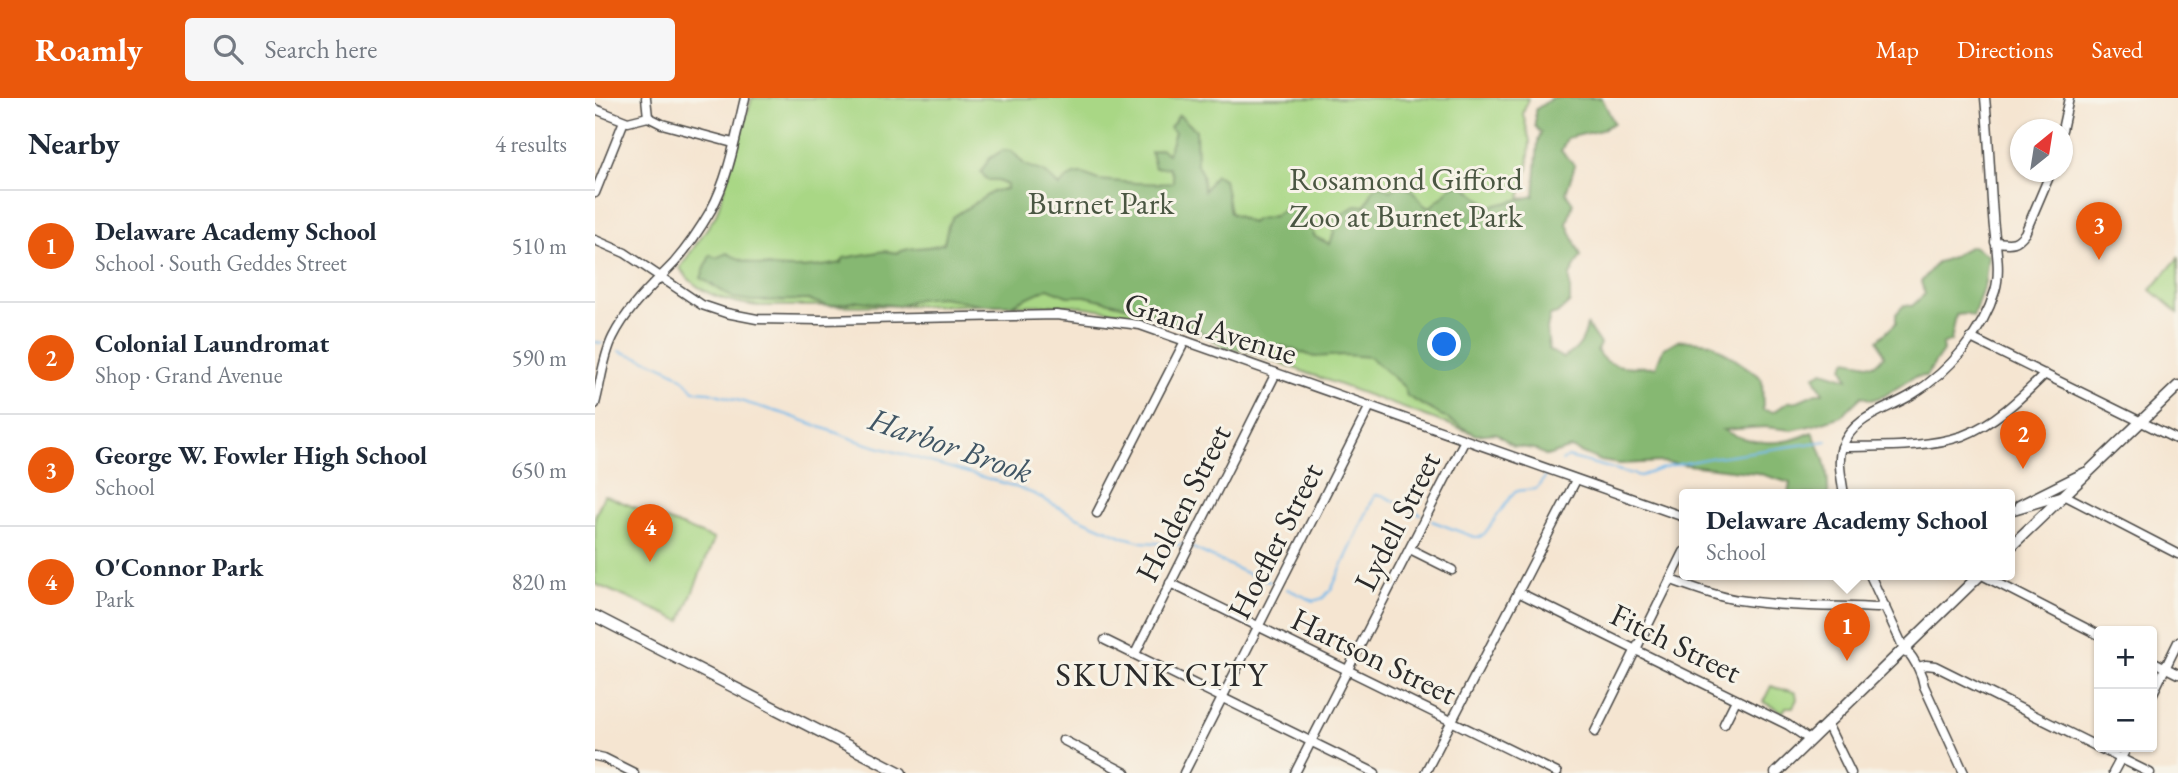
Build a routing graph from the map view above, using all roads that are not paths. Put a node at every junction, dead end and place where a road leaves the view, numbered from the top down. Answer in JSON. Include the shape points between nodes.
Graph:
{"nodes":[{"id":1,"x":646,"y":98,"type":"edge"},
{"id":2,"x":745,"y":98,"type":"edge"},
{"id":3,"x":1985,"y":98,"type":"edge"},
{"id":4,"x":2069,"y":98,"type":"edge"},
{"id":5,"x":595,"y":109,"type":"edge"},
{"id":6,"x":648,"y":117,"type":"junction"},
{"id":7,"x":2064,"y":119,"type":"edge"},
{"id":8,"x":624,"y":121,"type":"junction"},
{"id":9,"x":733,"y":144,"type":"junction"},
{"id":10,"x":2047,"y":182,"type":"edge"},
{"id":11,"x":595,"y":193,"type":"edge"},
{"id":12,"x":595,"y":240,"type":"edge"},
{"id":13,"x":1995,"y":242,"type":"junction"},
{"id":14,"x":660,"y":276,"type":"junction"},
{"id":15,"x":1971,"y":338,"type":"junction"},
{"id":16,"x":1185,"y":341,"type":"junction"},
{"id":17,"x":1276,"y":373,"type":"junction"},
{"id":18,"x":2045,"y":374,"type":"junction"},
{"id":19,"x":2178,"y":386,"type":"edge"},
{"id":20,"x":595,"y":404,"type":"edge"},
{"id":21,"x":1370,"y":407,"type":"junction"},
{"id":22,"x":2141,"y":422,"type":"junction"},
{"id":23,"x":1465,"y":440,"type":"junction"},
{"id":24,"x":2178,"y":440,"type":"edge"},
{"id":25,"x":1842,"y":447,"type":"junction"},
{"id":26,"x":2090,"y":470,"type":"junction"},
{"id":27,"x":1576,"y":480,"type":"junction"},
{"id":28,"x":1843,"y":489,"type":"edge"},
{"id":29,"x":2064,"y":495,"type":"junction"},
{"id":30,"x":2015,"y":507,"type":"edge"},
{"id":31,"x":2015,"y":510,"type":"edge"},
{"id":32,"x":1097,"y":513,"type":"dead end"},
{"id":33,"x":1679,"y":515,"type":"edge"},
{"id":34,"x":2015,"y":542,"type":"edge"},
{"id":35,"x":1410,"y":549,"type":"junction"},
{"id":36,"x":2178,"y":554,"type":"edge"},
{"id":37,"x":1679,"y":563,"type":"edge"},
{"id":38,"x":1453,"y":570,"type":"dead end"},
{"id":39,"x":1671,"y":580,"type":"junction"},
{"id":40,"x":1872,"y":580,"type":"edge"},
{"id":41,"x":1976,"y":580,"type":"edge"},
{"id":42,"x":1991,"y":580,"type":"edge"},
{"id":43,"x":1170,"y":583,"type":"junction"},
{"id":44,"x":1518,"y":592,"type":"junction"},
{"id":45,"x":1885,"y":606,"type":"junction"},
{"id":46,"x":595,"y":616,"type":"edge"},
{"id":47,"x":1259,"y":626,"type":"junction"},
{"id":48,"x":2094,"y":632,"type":"edge"},
{"id":49,"x":1105,"y":640,"type":"dead end"},
{"id":50,"x":2178,"y":642,"type":"edge"},
{"id":51,"x":1905,"y":648,"type":"junction"},
{"id":52,"x":1636,"y":650,"type":"junction"},
{"id":53,"x":1135,"y":654,"type":"junction"},
{"id":54,"x":2157,"y":663,"type":"edge"},
{"id":55,"x":1918,"y":667,"type":"junction"},
{"id":56,"x":2165,"y":667,"type":"junction"},
{"id":57,"x":1348,"y":670,"type":"junction"},
{"id":58,"x":2178,"y":674,"type":"edge"},
{"id":59,"x":1924,"y":686,"type":"junction"},
{"id":60,"x":2155,"y":689,"type":"edge"},
{"id":61,"x":1223,"y":698,"type":"junction"},
{"id":62,"x":1736,"y":700,"type":"junction"},
{"id":63,"x":1452,"y":721,"type":"junction"},
{"id":64,"x":1724,"y":724,"type":"dead end"},
{"id":65,"x":1827,"y":724,"type":"junction"},
{"id":66,"x":1595,"y":732,"type":"dead end"},
{"id":67,"x":1063,"y":740,"type":"dead end"},
{"id":68,"x":1810,"y":740,"type":"junction"},
{"id":69,"x":1311,"y":742,"type":"junction"},
{"id":70,"x":2124,"y":752,"type":"edge"},
{"id":71,"x":595,"y":756,"type":"edge"},
{"id":72,"x":2121,"y":758,"type":"junction"},
{"id":73,"x":634,"y":773,"type":"edge"},
{"id":74,"x":900,"y":773,"type":"edge"},
{"id":75,"x":1126,"y":773,"type":"edge"},
{"id":76,"x":1184,"y":773,"type":"edge"},
{"id":77,"x":1295,"y":773,"type":"edge"},
{"id":78,"x":1375,"y":773,"type":"edge"},
{"id":79,"x":1425,"y":773,"type":"edge"},
{"id":80,"x":1557,"y":773,"type":"edge"},
{"id":81,"x":1776,"y":773,"type":"edge"},
{"id":82,"x":1851,"y":773,"type":"edge"},
{"id":83,"x":1964,"y":773,"type":"edge"},
{"id":84,"x":2113,"y":773,"type":"edge"},
{"id":85,"x":2150,"y":773,"type":"edge"}],
"edges":[{"from":1,"to":6,"type":"street"},
{"from":2,"to":9,"type":"street"},
{"from":3,"to":13,"type":"street"},
{"from":4,"to":7,"type":"street"},
{"from":5,"to":8,"type":"street"},
{"from":6,"to":8,"type":"street"},
{"from":6,"to":9,"type":"street"},
{"from":8,"to":11,"type":"street"},
{"from":9,"to":14,"type":"street","via":[[712,207],[692,240]]},
{"from":10,"to":13,"type":"street","via":[[2019,241]]},
{"from":12,"to":14,"type":"street","name":"Grand Avenue"},
{"from":13,"to":15,"type":"street","via":[[1996,288]]},
{"from":14,"to":16,"type":"street","name":"Grand Avenue","via":[[702,305],[757,319],[1056,315],[1126,323]]},
{"from":14,"to":20,"type":"street","via":[[613,337]]},
{"from":15,"to":18,"type":"street"},
{"from":15,"to":25,"type":"street","via":[[1929,383],[1857,424]]},
{"from":16,"to":17,"type":"street","name":"Grand Avenue"},
{"from":16,"to":32,"type":"street"},
{"from":17,"to":21,"type":"street","name":"Grand Avenue"},
{"from":17,"to":43,"type":"street","name":"Holden Street"},
{"from":18,"to":22,"type":"street"},
{"from":18,"to":25,"type":"street","via":[[2001,413],[1962,436]]},
{"from":19,"to":22,"type":"main road"},
{"from":21,"to":23,"type":"street","name":"Grand Avenue"},
{"from":21,"to":47,"type":"street","name":"Hoefler Street"},
{"from":22,"to":24,"type":"street"},
{"from":22,"to":26,"type":"main road"},
{"from":23,"to":27,"type":"street","name":"Grand Avenue"},
{"from":23,"to":35,"type":"street","name":"Lydell Street"},
{"from":25,"to":28,"type":"street"},
{"from":26,"to":29,"type":"main road"},
{"from":26,"to":30,"type":"street"},
{"from":27,"to":33,"type":"street","name":"Grand Avenue"},
{"from":27,"to":44,"type":"street"},
{"from":29,"to":31,"type":"street"},
{"from":29,"to":34,"type":"main road"},
{"from":29,"to":36,"type":"street"},
{"from":35,"to":38,"type":"street"},
{"from":35,"to":57,"type":"street","name":"Lydell Street"},
{"from":37,"to":39,"type":"street"},
{"from":39,"to":45,"type":"street","via":[[1739,600]]},
{"from":39,"to":52,"type":"street"},
{"from":40,"to":45,"type":"street"},
{"from":41,"to":51,"type":"main road"},
{"from":42,"to":48,"type":"street"},
{"from":43,"to":47,"type":"street","name":"Hartson Street"},
{"from":43,"to":53,"type":"street","name":"Holden Street"},
{"from":44,"to":52,"type":"street","name":"Fitch Street"},
{"from":44,"to":63,"type":"street"},
{"from":45,"to":51,"type":"street"},
{"from":46,"to":74,"type":"main road"},
{"from":47,"to":57,"type":"street","name":"Hartson Street"},
{"from":47,"to":61,"type":"street","name":"Hoefler Street"},
{"from":49,"to":53,"type":"street"},
{"from":50,"to":56,"type":"street"},
{"from":51,"to":55,"type":"street"},
{"from":51,"to":59,"type":"street"},
{"from":51,"to":65,"type":"main road"},
{"from":52,"to":62,"type":"street","name":"Fitch Street"},
{"from":52,"to":66,"type":"street"},
{"from":53,"to":61,"type":"street"},
{"from":54,"to":56,"type":"street"},
{"from":55,"to":59,"type":"street"},
{"from":55,"to":72,"type":"street","via":[[1935,666]]},
{"from":56,"to":58,"type":"street"},
{"from":56,"to":60,"type":"street"},
{"from":57,"to":63,"type":"street","name":"Hartson Street"},
{"from":57,"to":69,"type":"street","name":"Lydell Street"},
{"from":59,"to":83,"type":"street"},
{"from":61,"to":69,"type":"street"},
{"from":61,"to":76,"type":"street","name":"Hoefler Street"},
{"from":62,"to":64,"type":"street"},
{"from":62,"to":68,"type":"street","name":"Fitch Street"},
{"from":63,"to":79,"type":"street"},
{"from":63,"to":80,"type":"street","name":"Hartson Street"},
{"from":65,"to":68,"type":"main road"},
{"from":65,"to":82,"type":"street"},
{"from":67,"to":75,"type":"street"},
{"from":68,"to":81,"type":"main road"},
{"from":69,"to":77,"type":"street","name":"Lydell Street"},
{"from":69,"to":78,"type":"street"},
{"from":70,"to":72,"type":"street"},
{"from":71,"to":73,"type":"street"},
{"from":72,"to":84,"type":"street"},
{"from":72,"to":85,"type":"street"}]}
